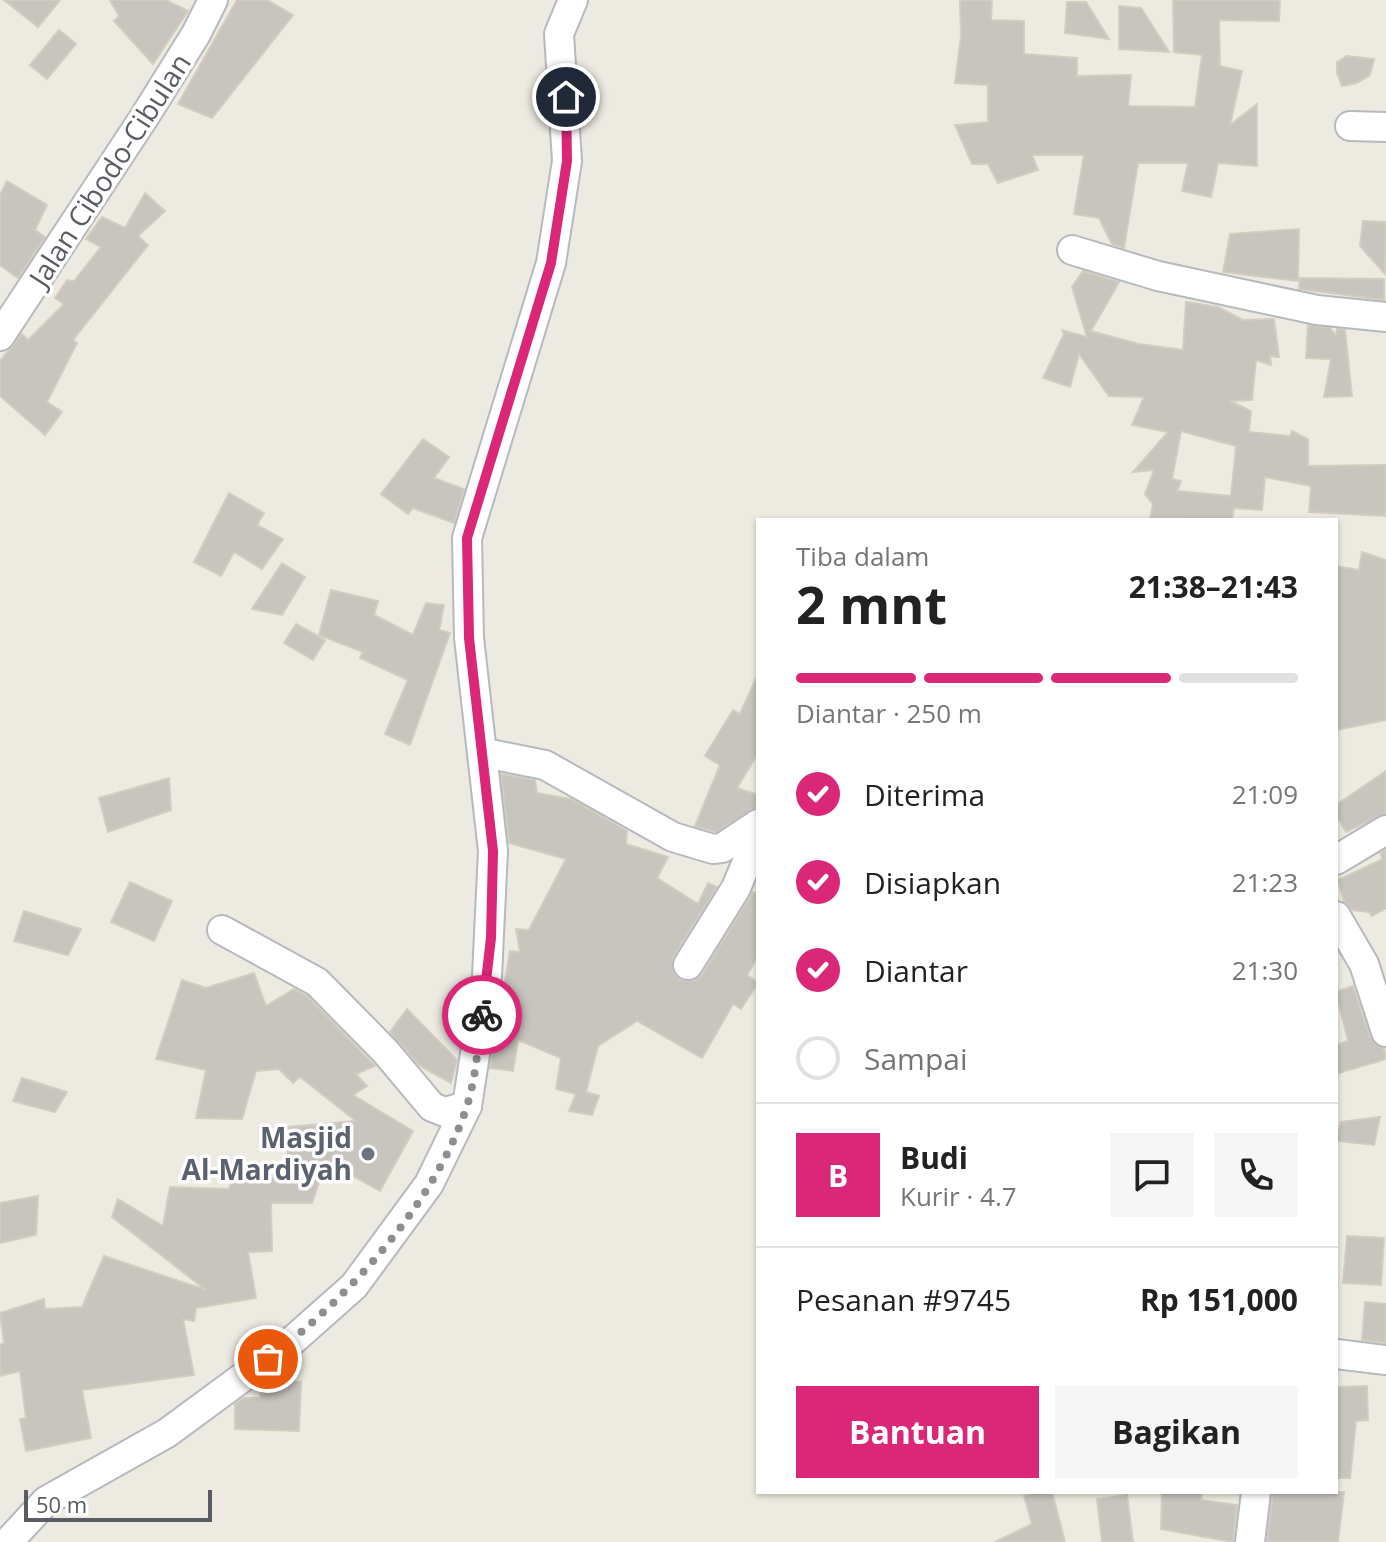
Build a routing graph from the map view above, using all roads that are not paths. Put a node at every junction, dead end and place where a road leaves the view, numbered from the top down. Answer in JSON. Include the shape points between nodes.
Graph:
{"nodes":[{"id":1,"x":213,"y":0,"type":"edge"},
{"id":2,"x":573,"y":0,"type":"edge"},
{"id":3,"x":1350,"y":126,"type":"dead end"},
{"id":4,"x":1386,"y":127,"type":"edge"},
{"id":5,"x":1072,"y":250,"type":"dead end"},
{"id":6,"x":1386,"y":317,"type":"edge"},
{"id":7,"x":0,"y":336,"type":"edge"},
{"id":8,"x":485,"y":753,"type":"junction"},
{"id":9,"x":756,"y":825,"type":"edge"},
{"id":10,"x":1386,"y":830,"type":"edge"},
{"id":11,"x":756,"y":840,"type":"edge"},
{"id":12,"x":1338,"y":859,"type":"edge"},
{"id":13,"x":1338,"y":919,"type":"edge"},
{"id":14,"x":222,"y":930,"type":"dead end"},
{"id":15,"x":688,"y":965,"type":"dead end"},
{"id":16,"x":1386,"y":1032,"type":"edge"},
{"id":17,"x":467,"y":1106,"type":"junction"},
{"id":18,"x":1338,"y":1354,"type":"edge"},
{"id":19,"x":1386,"y":1360,"type":"edge"},
{"id":20,"x":1256,"y":1494,"type":"edge"},
{"id":21,"x":8,"y":1542,"type":"edge"},
{"id":22,"x":1250,"y":1542,"type":"edge"}],
"edges":[{"from":1,"to":7,"type":"street","name":"Jalan Cibodo-Cibulan","via":[[145,116]]},
{"from":2,"to":8,"type":"street","via":[[559,34],[567,161],[551,263],[467,538],[469,638]]},
{"from":3,"to":4,"type":"street"},
{"from":5,"to":6,"type":"street","via":[[1158,276],[1317,310]]},
{"from":8,"to":9,"type":"street","via":[[545,765],[673,837],[713,849]]},
{"from":8,"to":17,"type":"street","via":[[493,851],[491,938]]},
{"from":10,"to":12,"type":"street"},
{"from":11,"to":15,"type":"street","via":[[736,888]]},
{"from":13,"to":16,"type":"street","via":[[1364,964]]},
{"from":14,"to":17,"type":"street","via":[[317,982],[432,1107],[445,1112]]},
{"from":17,"to":21,"type":"street","via":[[429,1184],[354,1286],[292,1341],[177,1427],[46,1501]]},
{"from":18,"to":19,"type":"street"},
{"from":20,"to":22,"type":"street"}]}
